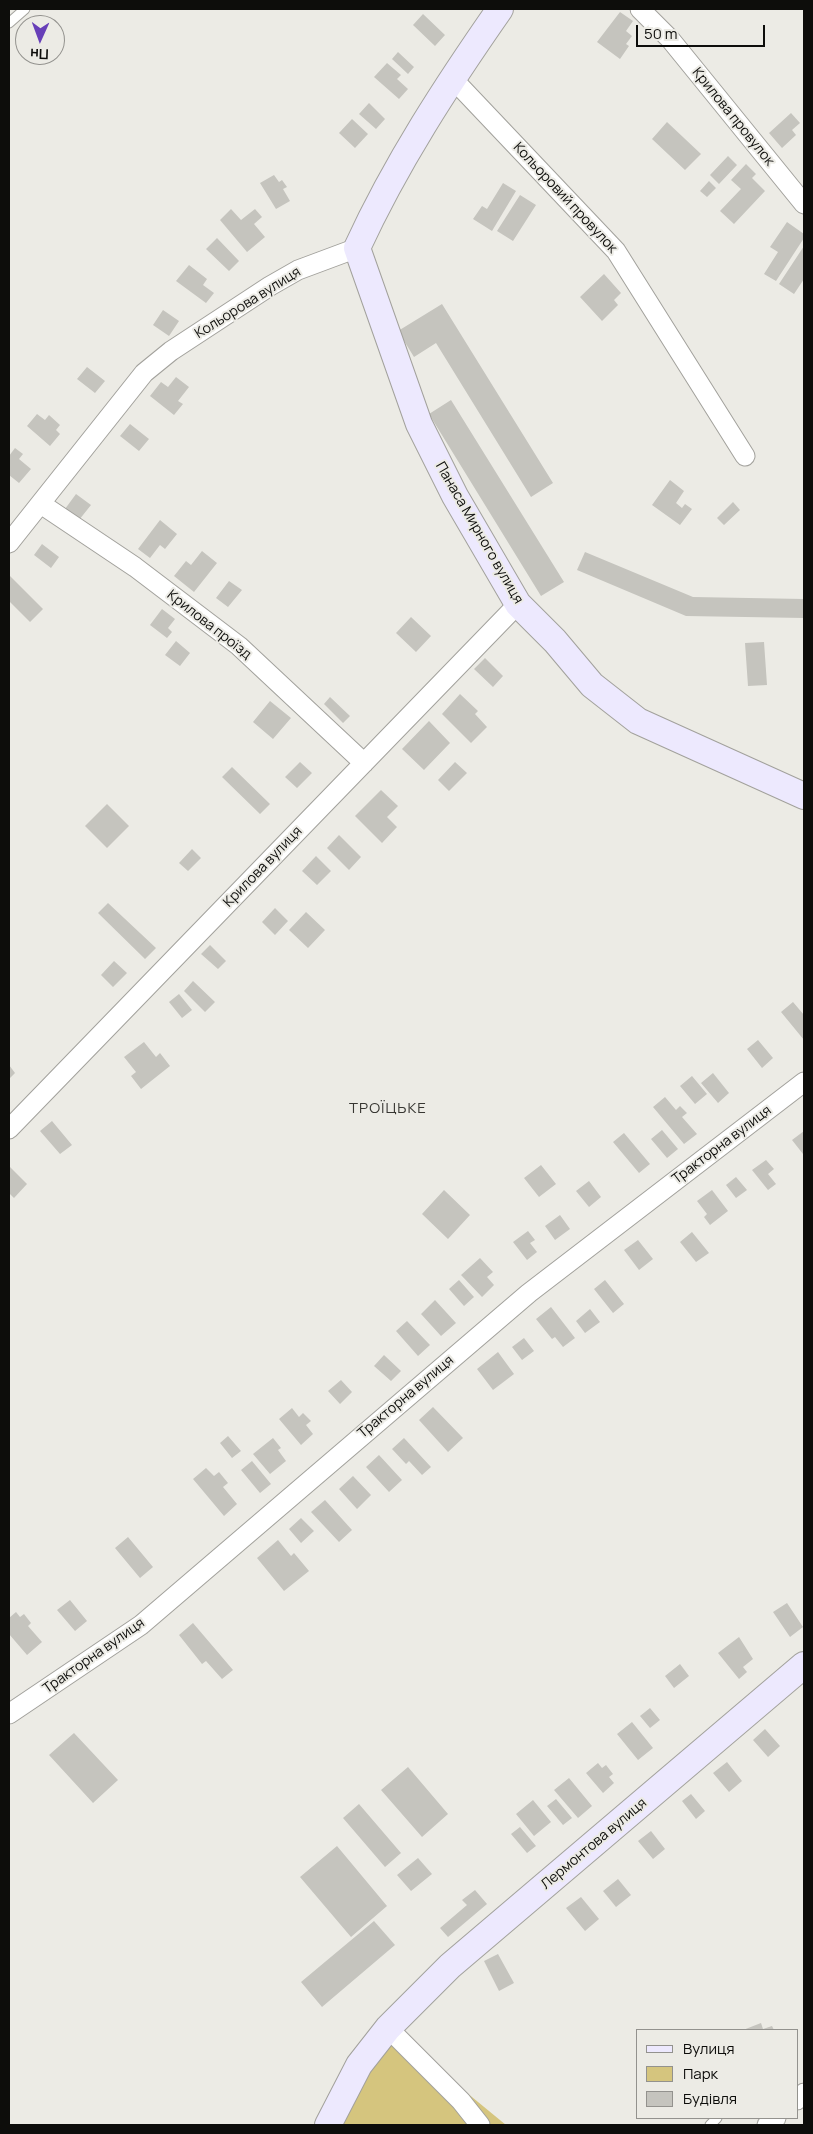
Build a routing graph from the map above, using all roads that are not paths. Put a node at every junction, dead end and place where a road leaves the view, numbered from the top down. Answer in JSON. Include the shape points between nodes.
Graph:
{"nodes":[{"id":1,"x":25,"y":9,"type":"edge"},
{"id":2,"x":500,"y":9,"type":"edge"},
{"id":3,"x":640,"y":9,"type":"edge"},
{"id":4,"x":9,"y":23,"type":"edge"},
{"id":5,"x":452,"y":78,"type":"junction"},
{"id":6,"x":804,"y":204,"type":"edge"},
{"id":7,"x":357,"y":248,"type":"junction"},
{"id":8,"x":745,"y":456,"type":"dead end"},
{"id":9,"x":41,"y":504,"type":"junction"},
{"id":10,"x":9,"y":543,"type":"edge"},
{"id":11,"x":518,"y":604,"type":"junction"},
{"id":12,"x":364,"y":763,"type":"junction"},
{"id":13,"x":804,"y":796,"type":"edge"},
{"id":14,"x":804,"y":1082,"type":"edge"},
{"id":15,"x":9,"y":1129,"type":"edge"},
{"id":16,"x":804,"y":1665,"type":"edge"},
{"id":17,"x":9,"y":1714,"type":"edge"},
{"id":18,"x":388,"y":2028,"type":"junction"},
{"id":19,"x":328,"y":2125,"type":"edge"},
{"id":20,"x":480,"y":2125,"type":"edge"}],
"edges":[{"from":1,"to":4,"type":"lane"},
{"from":2,"to":5,"type":"street"},
{"from":3,"to":6,"type":"street","name":"Крилова провулок","via":[[670,39]]},
{"from":5,"to":7,"type":"street","via":[[382,194]]},
{"from":5,"to":8,"type":"street","name":"Кольоровий провулок","via":[[616,251]]},
{"from":7,"to":9,"type":"street","name":"Кольорова вулиця","via":[[298,270],[171,351],[144,373]]},
{"from":7,"to":11,"type":"street","name":"Панаса Мирного вулиця","via":[[419,424],[455,496]]},
{"from":9,"to":10,"type":"street","name":"Кольорова вулиця"},
{"from":9,"to":12,"type":"street","name":"Крилова проїзд","via":[[135,567],[239,646]]},
{"from":11,"to":12,"type":"street","name":"Крилова вулиця"},
{"from":11,"to":13,"type":"street","name":"Панаса Мирного вулиця","via":[[592,685],[638,721]]},
{"from":12,"to":15,"type":"street","name":"Крилова вулиця"},
{"from":14,"to":17,"type":"street","name":"Тракторна вулиця","via":[[529,1293],[141,1625]]},
{"from":16,"to":18,"type":"street","name":"Лермонтова вулиця","via":[[450,1966]]},
{"from":18,"to":19,"type":"street","name":"Лермонтова вулиця","via":[[359,2065]]},
{"from":18,"to":20,"type":"street","via":[[461,2101]]}]}
